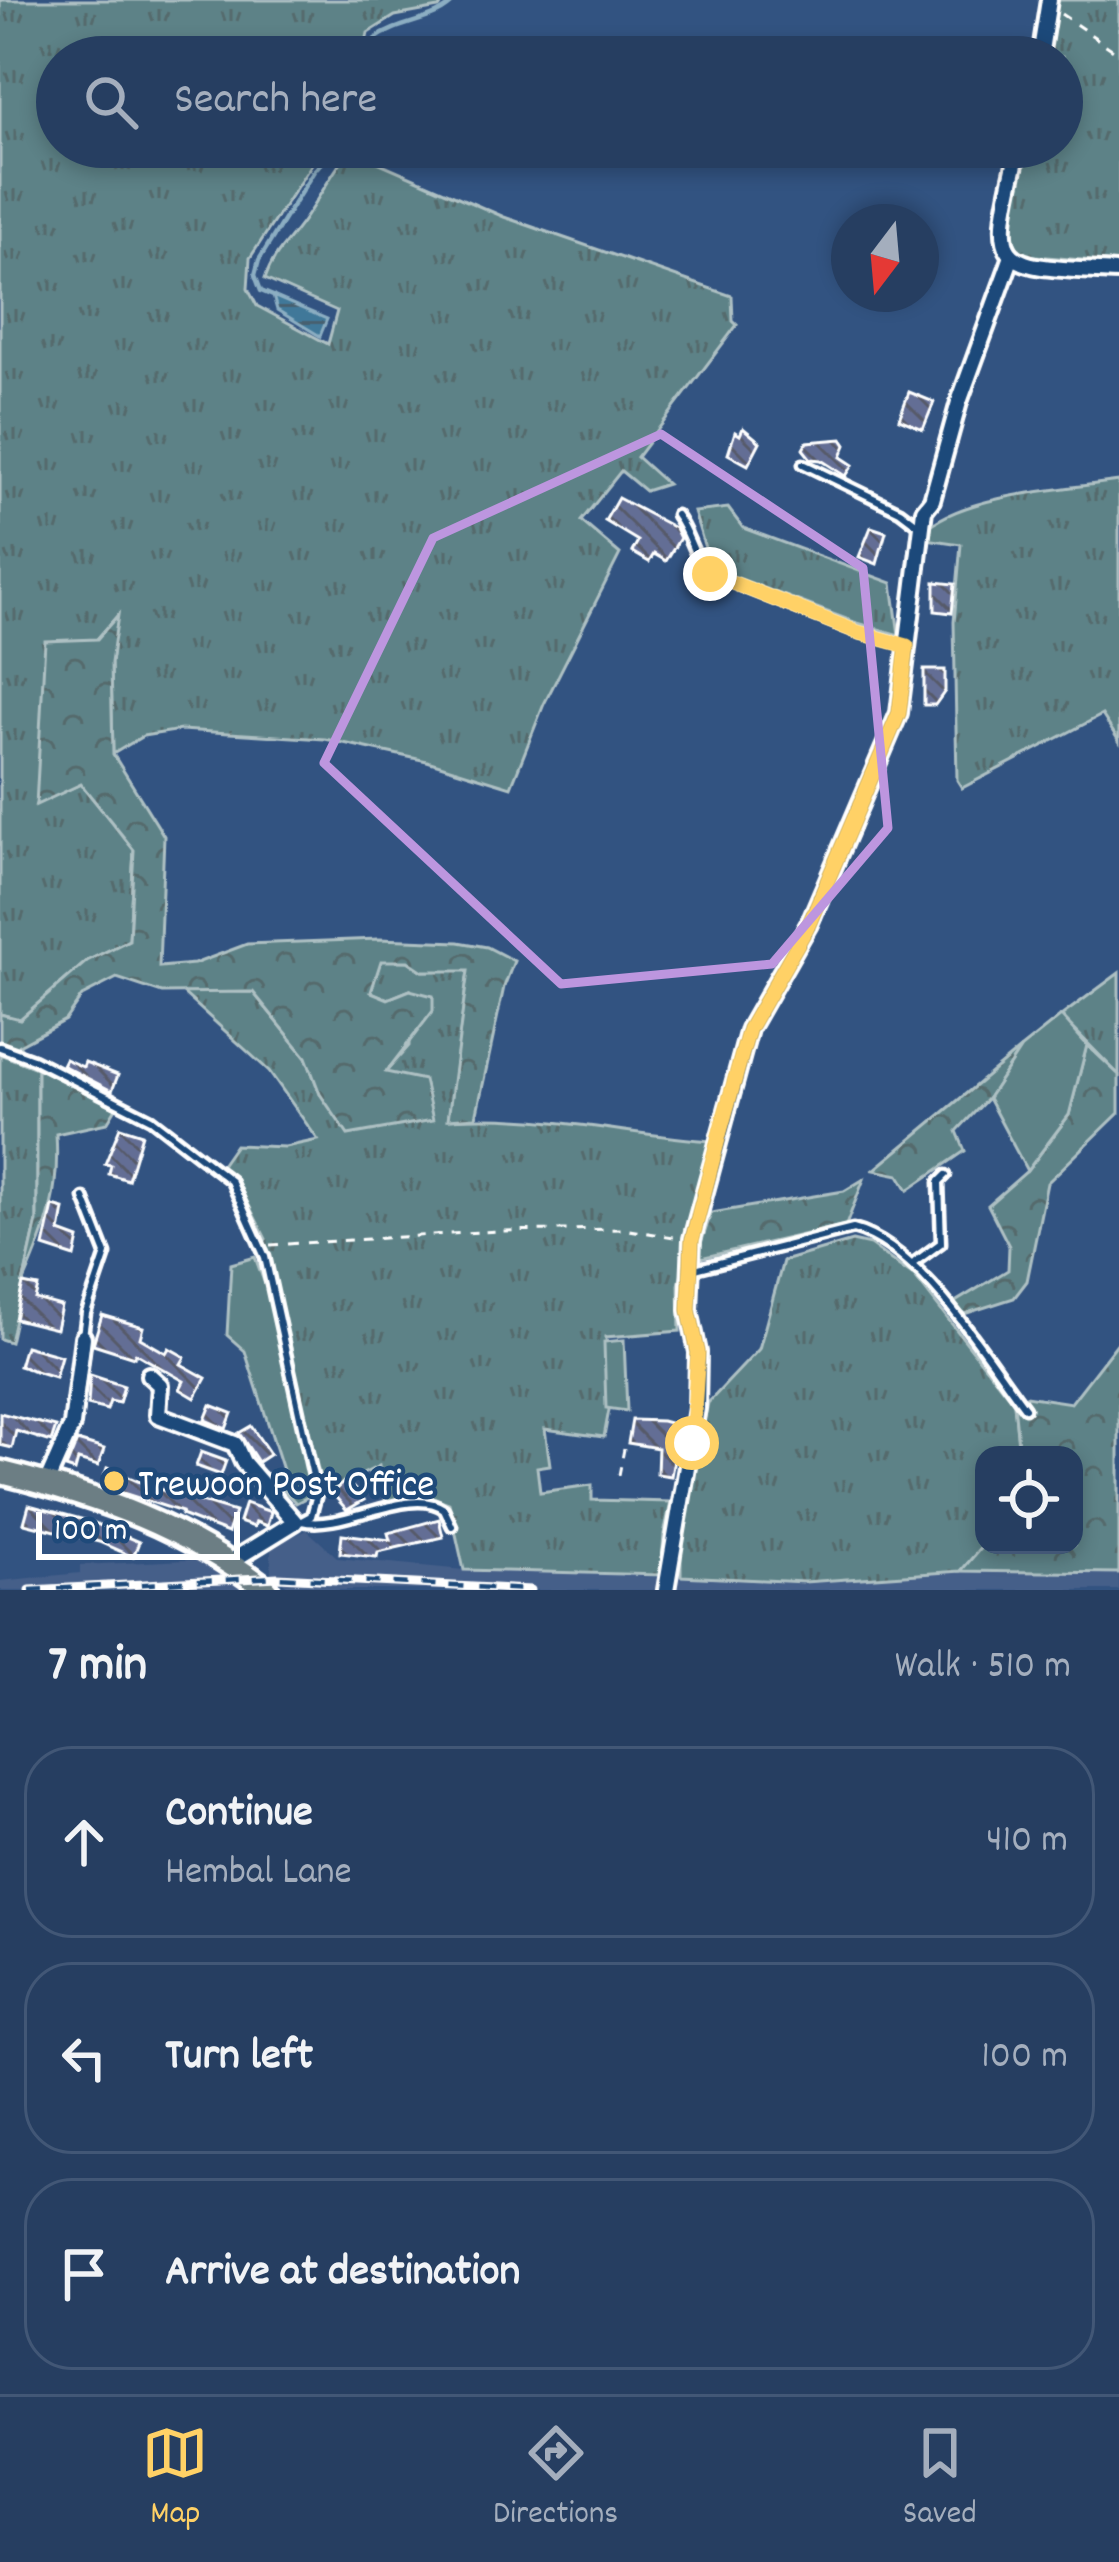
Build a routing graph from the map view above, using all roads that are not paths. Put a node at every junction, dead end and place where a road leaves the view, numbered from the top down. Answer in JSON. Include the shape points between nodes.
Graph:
{"nodes":[{"id":1,"x":1049,"y":3,"type":"edge"},
{"id":2,"x":1044,"y":36,"type":"edge"},
{"id":3,"x":1014,"y":168,"type":"edge"},
{"id":4,"x":1011,"y":259,"type":"junction"},
{"id":5,"x":1119,"y":272,"type":"edge"},
{"id":6,"x":803,"y":464,"type":"dead end"},
{"id":7,"x":676,"y":514,"type":"dead end"},
{"id":8,"x":921,"y":526,"type":"junction"},
{"id":9,"x":907,"y":646,"type":"junction"},
{"id":10,"x":0,"y":1047,"type":"edge"},
{"id":11,"x":946,"y":1175,"type":"dead end"},
{"id":12,"x":84,"y":1198,"type":"dead end"},
{"id":13,"x":914,"y":1263,"type":"junction"},
{"id":14,"x":689,"y":1270,"type":"junction"},
{"id":15,"x":82,"y":1337,"type":"joint"},
{"id":16,"x":149,"y":1375,"type":"dead end"},
{"id":17,"x":1025,"y":1408,"type":"dead end"},
{"id":18,"x":0,"y":1472,"type":"edge"},
{"id":19,"x":46,"y":1484,"type":"junction"},
{"id":20,"x":297,"y":1524,"type":"junction"},
{"id":21,"x":452,"y":1526,"type":"dead end"},
{"id":22,"x":230,"y":1562,"type":"junction"},
{"id":23,"x":666,"y":1588,"type":"edge"},
{"id":24,"x":267,"y":1590,"type":"edge"}],
"edges":[{"from":1,"to":2,"type":"street"},
{"from":3,"to":4,"type":"street","via":[[1003,214],[1002,246]]},
{"from":4,"to":5,"type":"street"},
{"from":4,"to":8,"type":"street"},
{"from":6,"to":8,"type":"lane"},
{"from":7,"to":9,"type":"lane","via":[[710,574]]},
{"from":8,"to":9,"type":"street"},
{"from":9,"to":14,"type":"street","via":[[899,713],[809,924],[749,1029]]},
{"from":10,"to":20,"type":"lane","via":[[152,1119],[231,1180],[281,1321],[317,1494],[310,1516]]},
{"from":11,"to":13,"type":"lane","via":[[939,1181],[940,1243]]},
{"from":12,"to":15,"type":"lane","via":[[106,1254]]},
{"from":13,"to":14,"type":"lane","via":[[854,1229]]},
{"from":13,"to":17,"type":"lane"},
{"from":14,"to":23,"type":"street","via":[[697,1408]]},
{"from":15,"to":19,"type":"street","via":[[72,1425]]},
{"from":16,"to":20,"type":"street","via":[[160,1385],[158,1414],[235,1444]]},
{"from":18,"to":19,"type":"main road"},
{"from":19,"to":22,"type":"main road","via":[[156,1521]]},
{"from":20,"to":21,"type":"lane","via":[[423,1501],[444,1509]]},
{"from":20,"to":22,"type":"street"},
{"from":22,"to":24,"type":"main road"}]}
